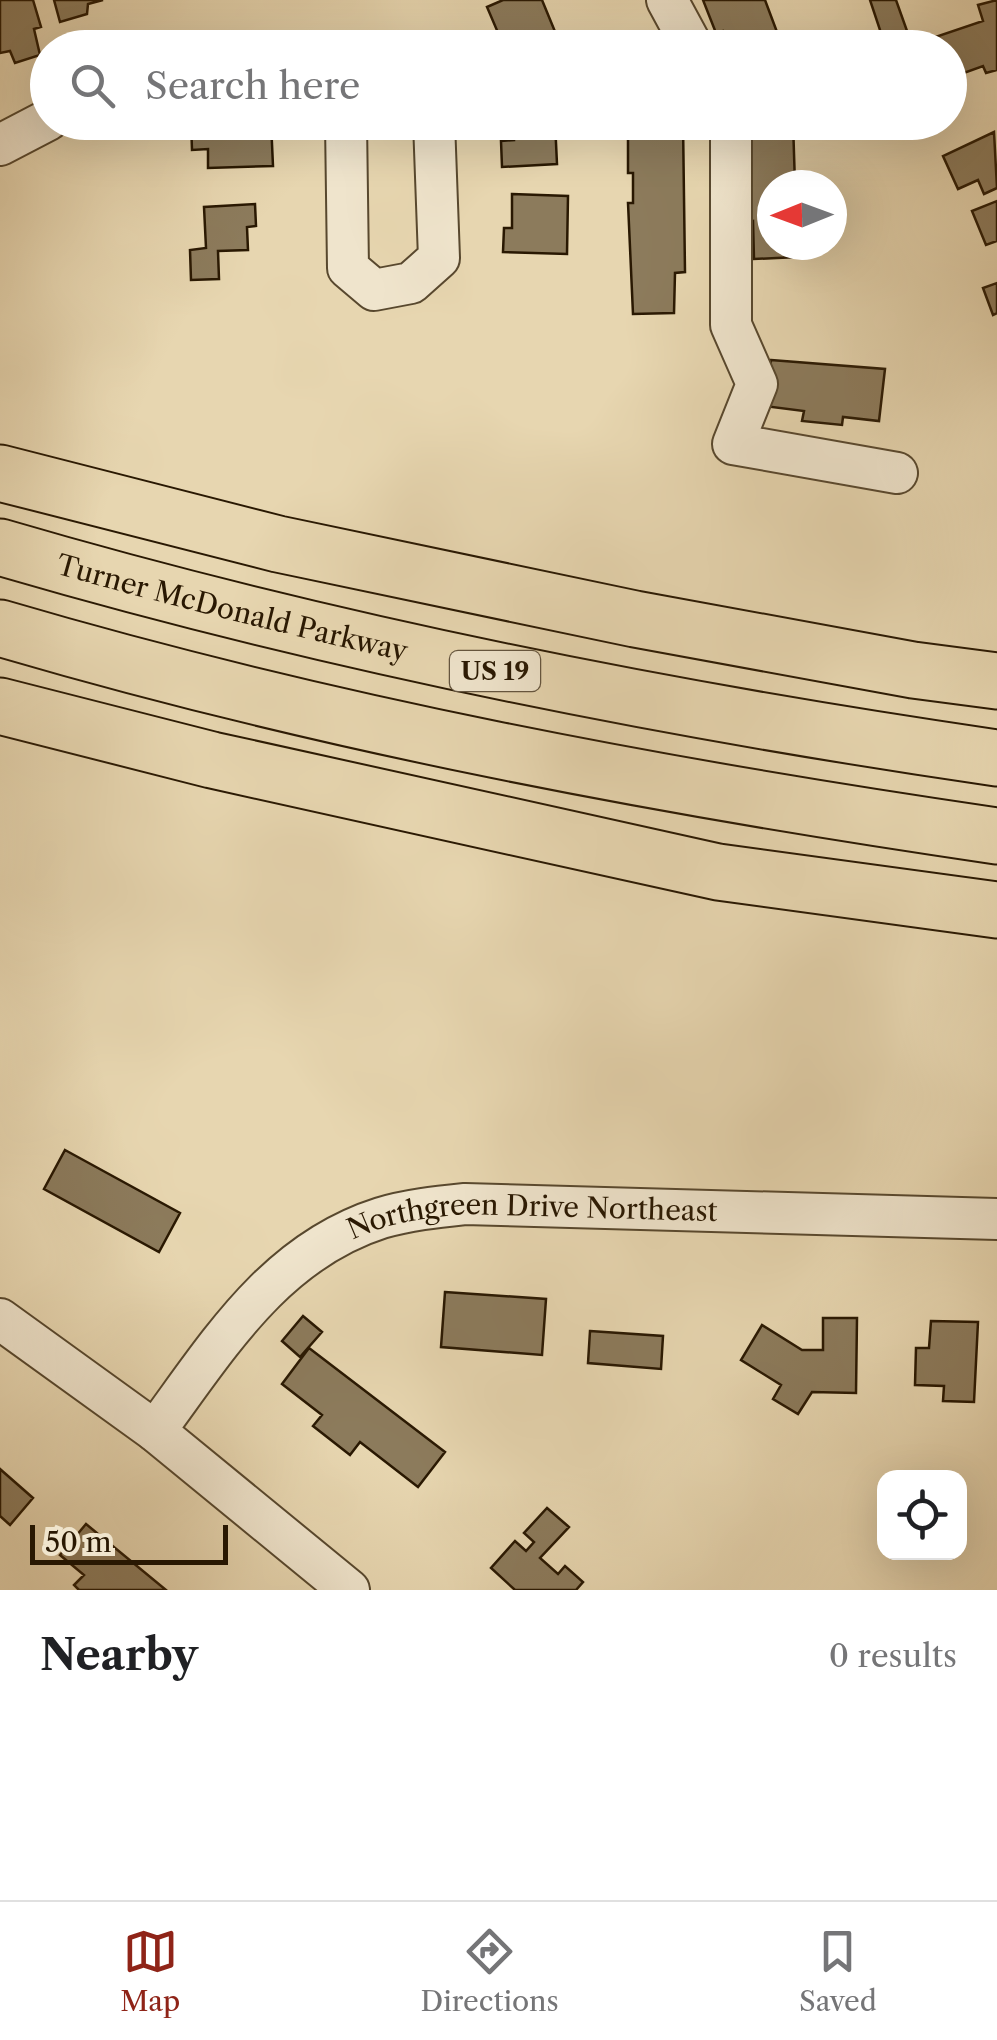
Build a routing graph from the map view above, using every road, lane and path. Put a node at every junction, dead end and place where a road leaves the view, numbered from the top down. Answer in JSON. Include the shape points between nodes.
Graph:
{"nodes":[{"id":1,"x":667,"y":0,"type":"edge"},
{"id":2,"x":683,"y":30,"type":"edge"},
{"id":3,"x":30,"y":129,"type":"edge"},
{"id":4,"x":346,"y":140,"type":"edge"},
{"id":5,"x":435,"y":140,"type":"edge"},
{"id":6,"x":731,"y":140,"type":"edge"},
{"id":7,"x":0,"y":145,"type":"edge"},
{"id":8,"x":0,"y":473,"type":"edge"},
{"id":9,"x":897,"y":473,"type":"dead end"},
{"id":10,"x":0,"y":548,"type":"edge"},
{"id":11,"x":0,"y":628,"type":"edge"},
{"id":12,"x":997,"y":681,"type":"edge"},
{"id":13,"x":0,"y":706,"type":"edge"},
{"id":14,"x":997,"y":758,"type":"edge"},
{"id":15,"x":997,"y":836,"type":"edge"},
{"id":16,"x":997,"y":910,"type":"edge"},
{"id":17,"x":997,"y":1219,"type":"edge"},
{"id":18,"x":0,"y":1320,"type":"edge"},
{"id":19,"x":155,"y":1431,"type":"junction"},
{"id":20,"x":349,"y":1590,"type":"edge"}],
"edges":[{"from":1,"to":2,"type":"street"},
{"from":3,"to":7,"type":"street"},
{"from":4,"to":5,"type":"street","via":[[348,268],[374,290],[411,283],[439,258]]},
{"from":6,"to":9,"type":"street","via":[[731,325],[758,384],[734,444]]},
{"from":8,"to":12,"type":"highway","via":[[278,544],[635,619]]},
{"from":10,"to":14,"type":"highway","name":"Turner McDonald Parkway","number":"US 19","via":[[486,669]]},
{"from":11,"to":15,"type":"highway","via":[[181,678],[470,744]]},
{"from":13,"to":16,"type":"highway","via":[[718,872]]},
{"from":17,"to":19,"type":"street","name":"Northgreen Drive Northeast","via":[[464,1204],[415,1210],[344,1233],[281,1274],[243,1313]]},
{"from":18,"to":19,"type":"street"},
{"from":19,"to":20,"type":"street"}]}
